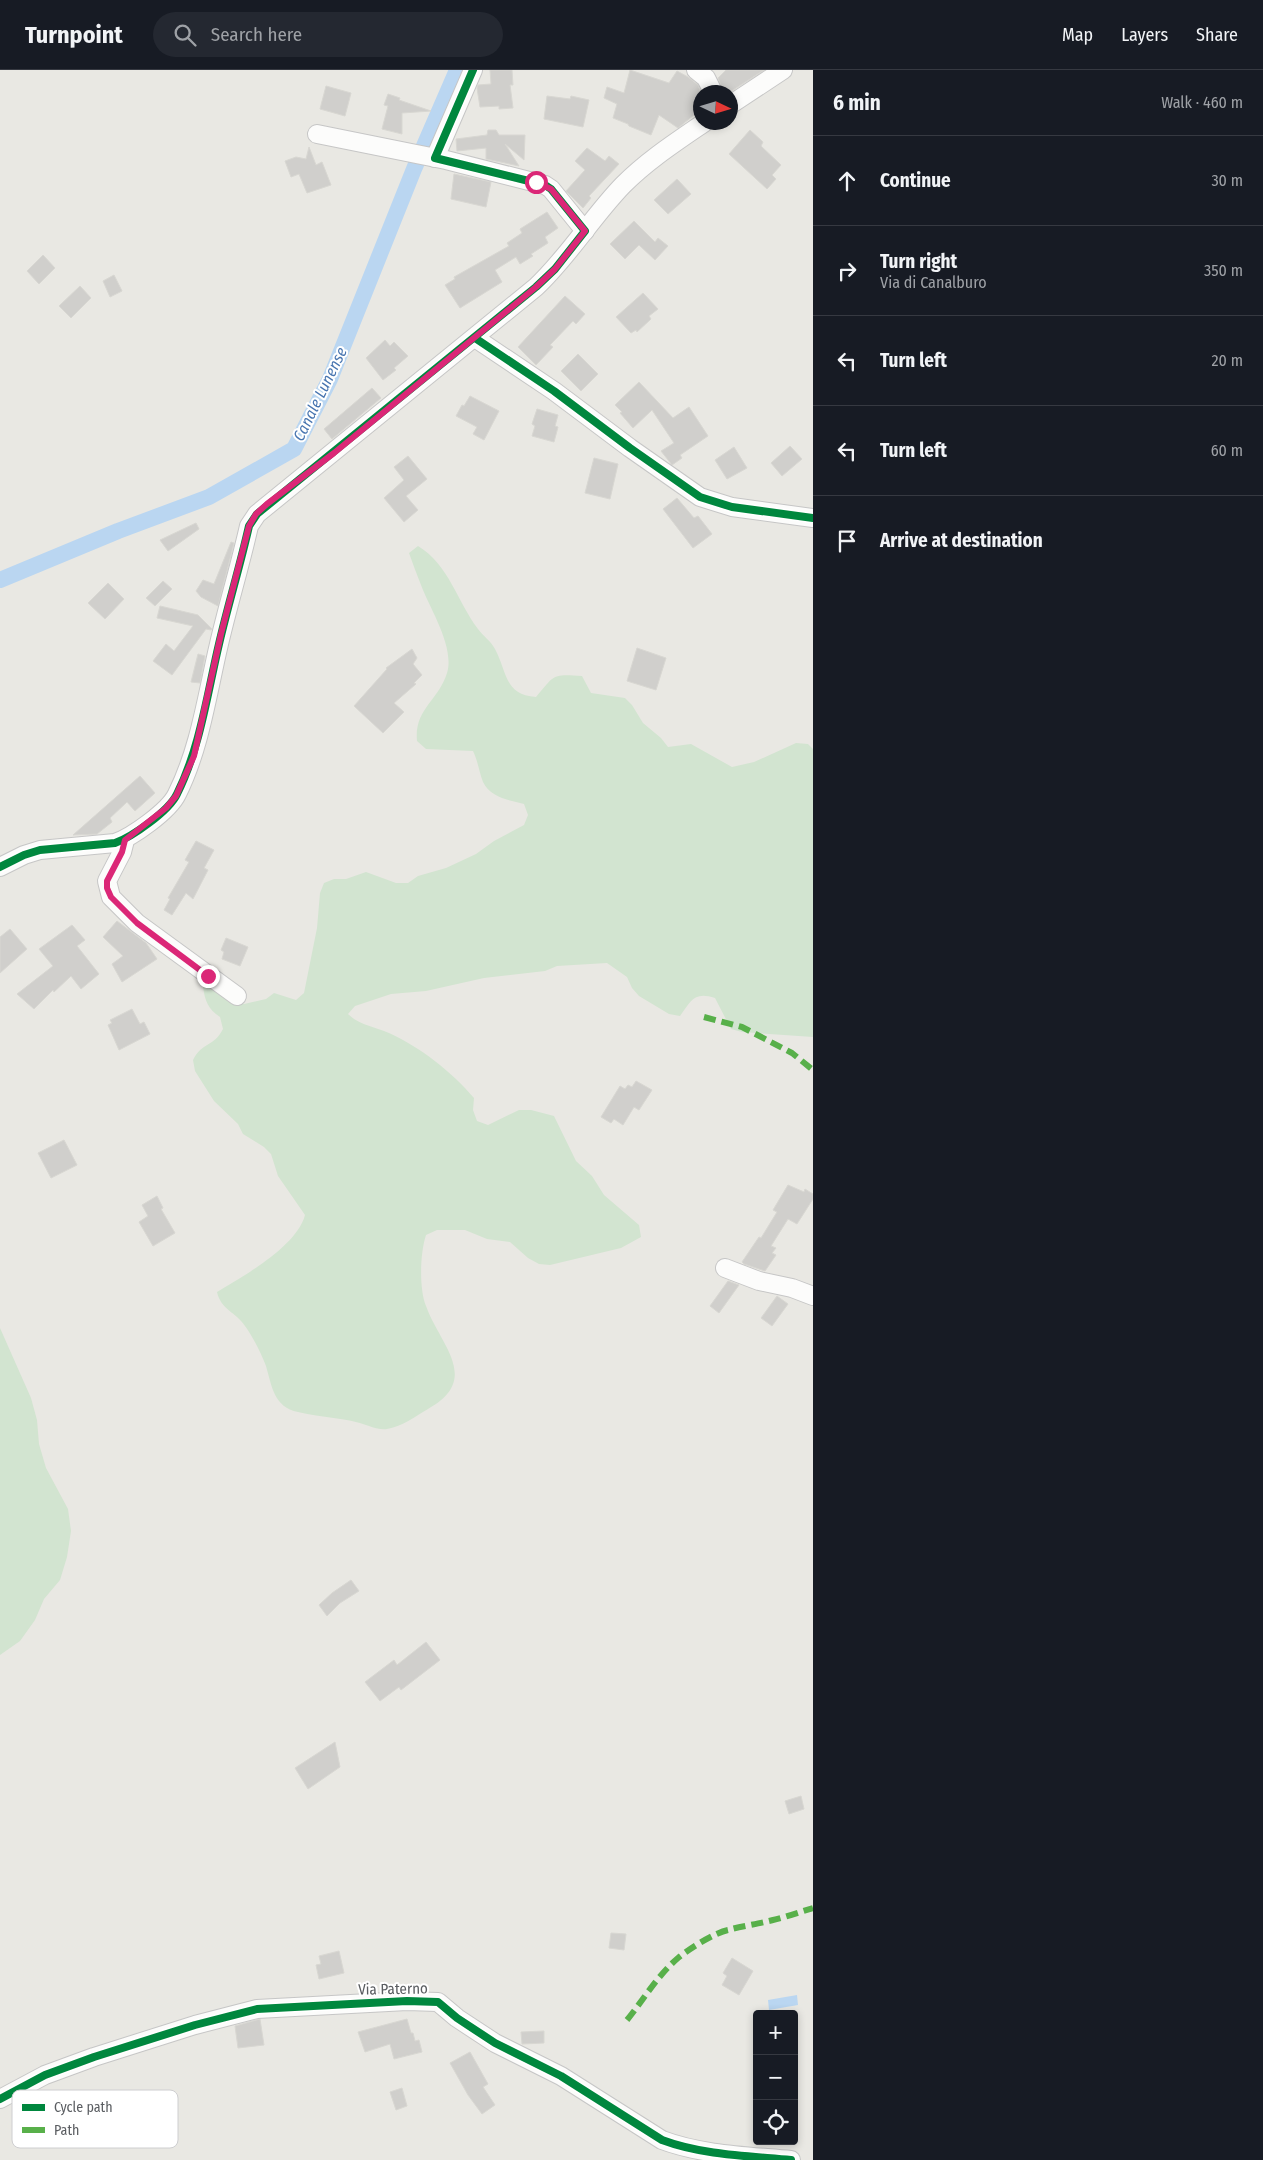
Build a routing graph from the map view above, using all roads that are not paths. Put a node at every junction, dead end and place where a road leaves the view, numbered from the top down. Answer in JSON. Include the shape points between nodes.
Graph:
{"nodes":[{"id":1,"x":473,"y":70,"type":"edge"},
{"id":2,"x":696,"y":70,"type":"edge"},
{"id":3,"x":783,"y":70,"type":"edge"},
{"id":4,"x":710,"y":85,"type":"edge"},
{"id":5,"x":738,"y":100,"type":"edge"},
{"id":6,"x":693,"y":130,"type":"edge"},
{"id":7,"x":318,"y":134,"type":"dead end"},
{"id":8,"x":435,"y":158,"type":"junction"},
{"id":9,"x":585,"y":231,"type":"junction"},
{"id":10,"x":474,"y":338,"type":"junction"},
{"id":11,"x":813,"y":518,"type":"edge"},
{"id":12,"x":125,"y":840,"type":"junction"},
{"id":13,"x":0,"y":867,"type":"edge"},
{"id":14,"x":237,"y":996,"type":"dead end"},
{"id":15,"x":725,"y":1268,"type":"dead end"},
{"id":16,"x":813,"y":1296,"type":"edge"},
{"id":17,"x":17,"y":2090,"type":"edge"},
{"id":18,"x":12,"y":2093,"type":"edge"},
{"id":19,"x":0,"y":2099,"type":"edge"},
{"id":20,"x":791,"y":2160,"type":"edge"}],
"edges":[{"from":1,"to":8,"type":"street"},
{"from":2,"to":4,"type":"street"},
{"from":3,"to":5,"type":"street"},
{"from":6,"to":9,"type":"street","via":[[653,158],[622,186]]},
{"from":7,"to":8,"type":"street"},
{"from":8,"to":9,"type":"street","via":[[545,185]]},
{"from":9,"to":10,"type":"street","via":[[555,269]]},
{"from":10,"to":11,"type":"street","via":[[554,391],[700,497],[732,508]]},
{"from":10,"to":12,"type":"street","via":[[256,514],[249,526],[221,634],[194,756],[176,796]]},
{"from":12,"to":13,"type":"street","via":[[40,850]]},
{"from":12,"to":14,"type":"street","via":[[107,881],[111,897],[137,923]]},
{"from":15,"to":16,"type":"street"},
{"from":17,"to":20,"type":"street","name":"Via Paterno","via":[[45,2075],[94,2057],[257,2009],[438,2002],[495,2043],[561,2076],[662,2140],[699,2150]]},
{"from":18,"to":19,"type":"street","name":"Via Paterno"}]}
